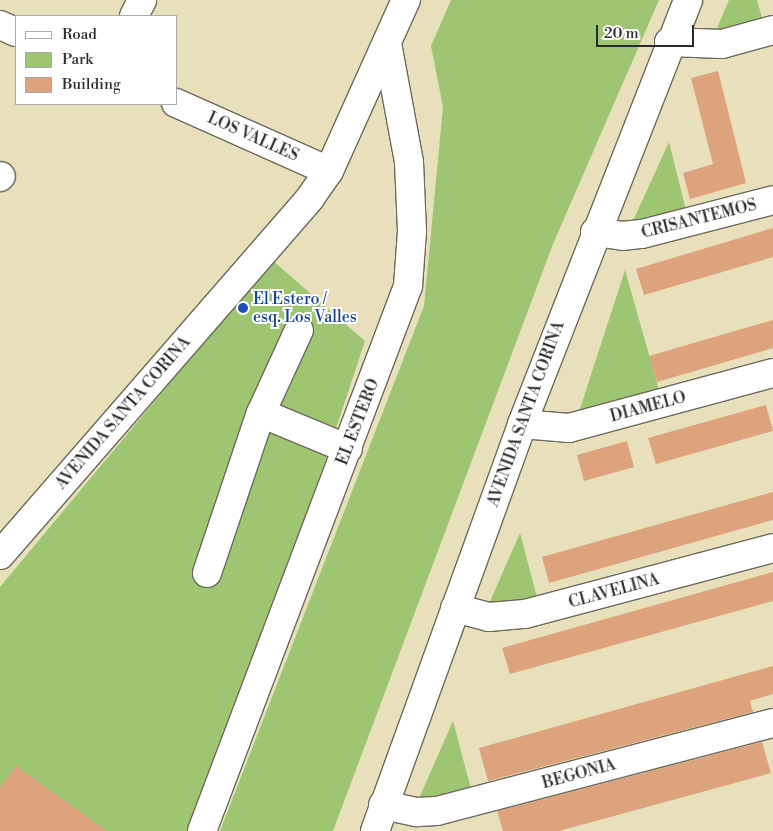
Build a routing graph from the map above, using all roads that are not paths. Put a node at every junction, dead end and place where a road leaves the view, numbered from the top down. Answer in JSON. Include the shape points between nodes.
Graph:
{"nodes":[{"id":1,"x":142,"y":0,"type":"edge"},
{"id":2,"x":406,"y":0,"type":"edge"},
{"id":3,"x":688,"y":0,"type":"edge"},
{"id":4,"x":134,"y":15,"type":"edge"},
{"id":5,"x":0,"y":25,"type":"edge"},
{"id":6,"x":773,"y":30,"type":"edge"},
{"id":7,"x":15,"y":32,"type":"edge"},
{"id":8,"x":669,"y":42,"type":"junction"},
{"id":9,"x":387,"y":43,"type":"junction"},
{"id":10,"x":178,"y":104,"type":"edge"},
{"id":11,"x":329,"y":171,"type":"junction"},
{"id":12,"x":773,"y":200,"type":"edge"},
{"id":13,"x":595,"y":232,"type":"junction"},
{"id":14,"x":299,"y":330,"type":"dead end"},
{"id":15,"x":773,"y":373,"type":"edge"},
{"id":16,"x":261,"y":413,"type":"junction"},
{"id":17,"x":522,"y":424,"type":"junction"},
{"id":18,"x":348,"y":450,"type":"junction"},
{"id":19,"x":773,"y":548,"type":"edge"},
{"id":20,"x":0,"y":556,"type":"edge"},
{"id":21,"x":207,"y":572,"type":"dead end"},
{"id":22,"x":455,"y":608,"type":"junction"},
{"id":23,"x":773,"y":723,"type":"edge"},
{"id":24,"x":383,"y":805,"type":"junction"},
{"id":25,"x":202,"y":831,"type":"edge"},
{"id":26,"x":375,"y":831,"type":"edge"}],
"edges":[{"from":1,"to":4,"type":"street"},
{"from":2,"to":9,"type":"street"},
{"from":3,"to":8,"type":"street","name":"AVENIDA SANTA CORINA"},
{"from":5,"to":7,"type":"street"},
{"from":6,"to":8,"type":"street","via":[[722,44]]},
{"from":8,"to":13,"type":"street","name":"AVENIDA SANTA CORINA"},
{"from":9,"to":11,"type":"street","name":"AVENIDA SANTA CORINA"},
{"from":9,"to":18,"type":"street","name":"EL ESTERO","via":[[409,162],[412,231],[408,286]]},
{"from":10,"to":11,"type":"street","name":"LOS VALLES"},
{"from":11,"to":20,"type":"street","name":"AVENIDA SANTA CORINA","via":[[290,222]]},
{"from":12,"to":13,"type":"street","name":"CRISANTEMOS","via":[[642,234],[622,236]]},
{"from":13,"to":17,"type":"street","name":"AVENIDA SANTA CORINA"},
{"from":14,"to":16,"type":"street"},
{"from":15,"to":17,"type":"street","name":"DIAMELO","via":[[569,428]]},
{"from":16,"to":18,"type":"street"},
{"from":16,"to":21,"type":"street"},
{"from":17,"to":22,"type":"street","name":"AVENIDA SANTA CORINA"},
{"from":18,"to":25,"type":"street","name":"EL ESTERO"},
{"from":19,"to":22,"type":"street","name":"CLAVELINA","via":[[525,614],[489,617]]},
{"from":22,"to":24,"type":"street","name":"AVENIDA SANTA CORINA"},
{"from":23,"to":24,"type":"street","name":"BEGONIA","via":[[437,811],[417,812]]},
{"from":24,"to":26,"type":"street","name":"AVENIDA SANTA CORINA"}]}
